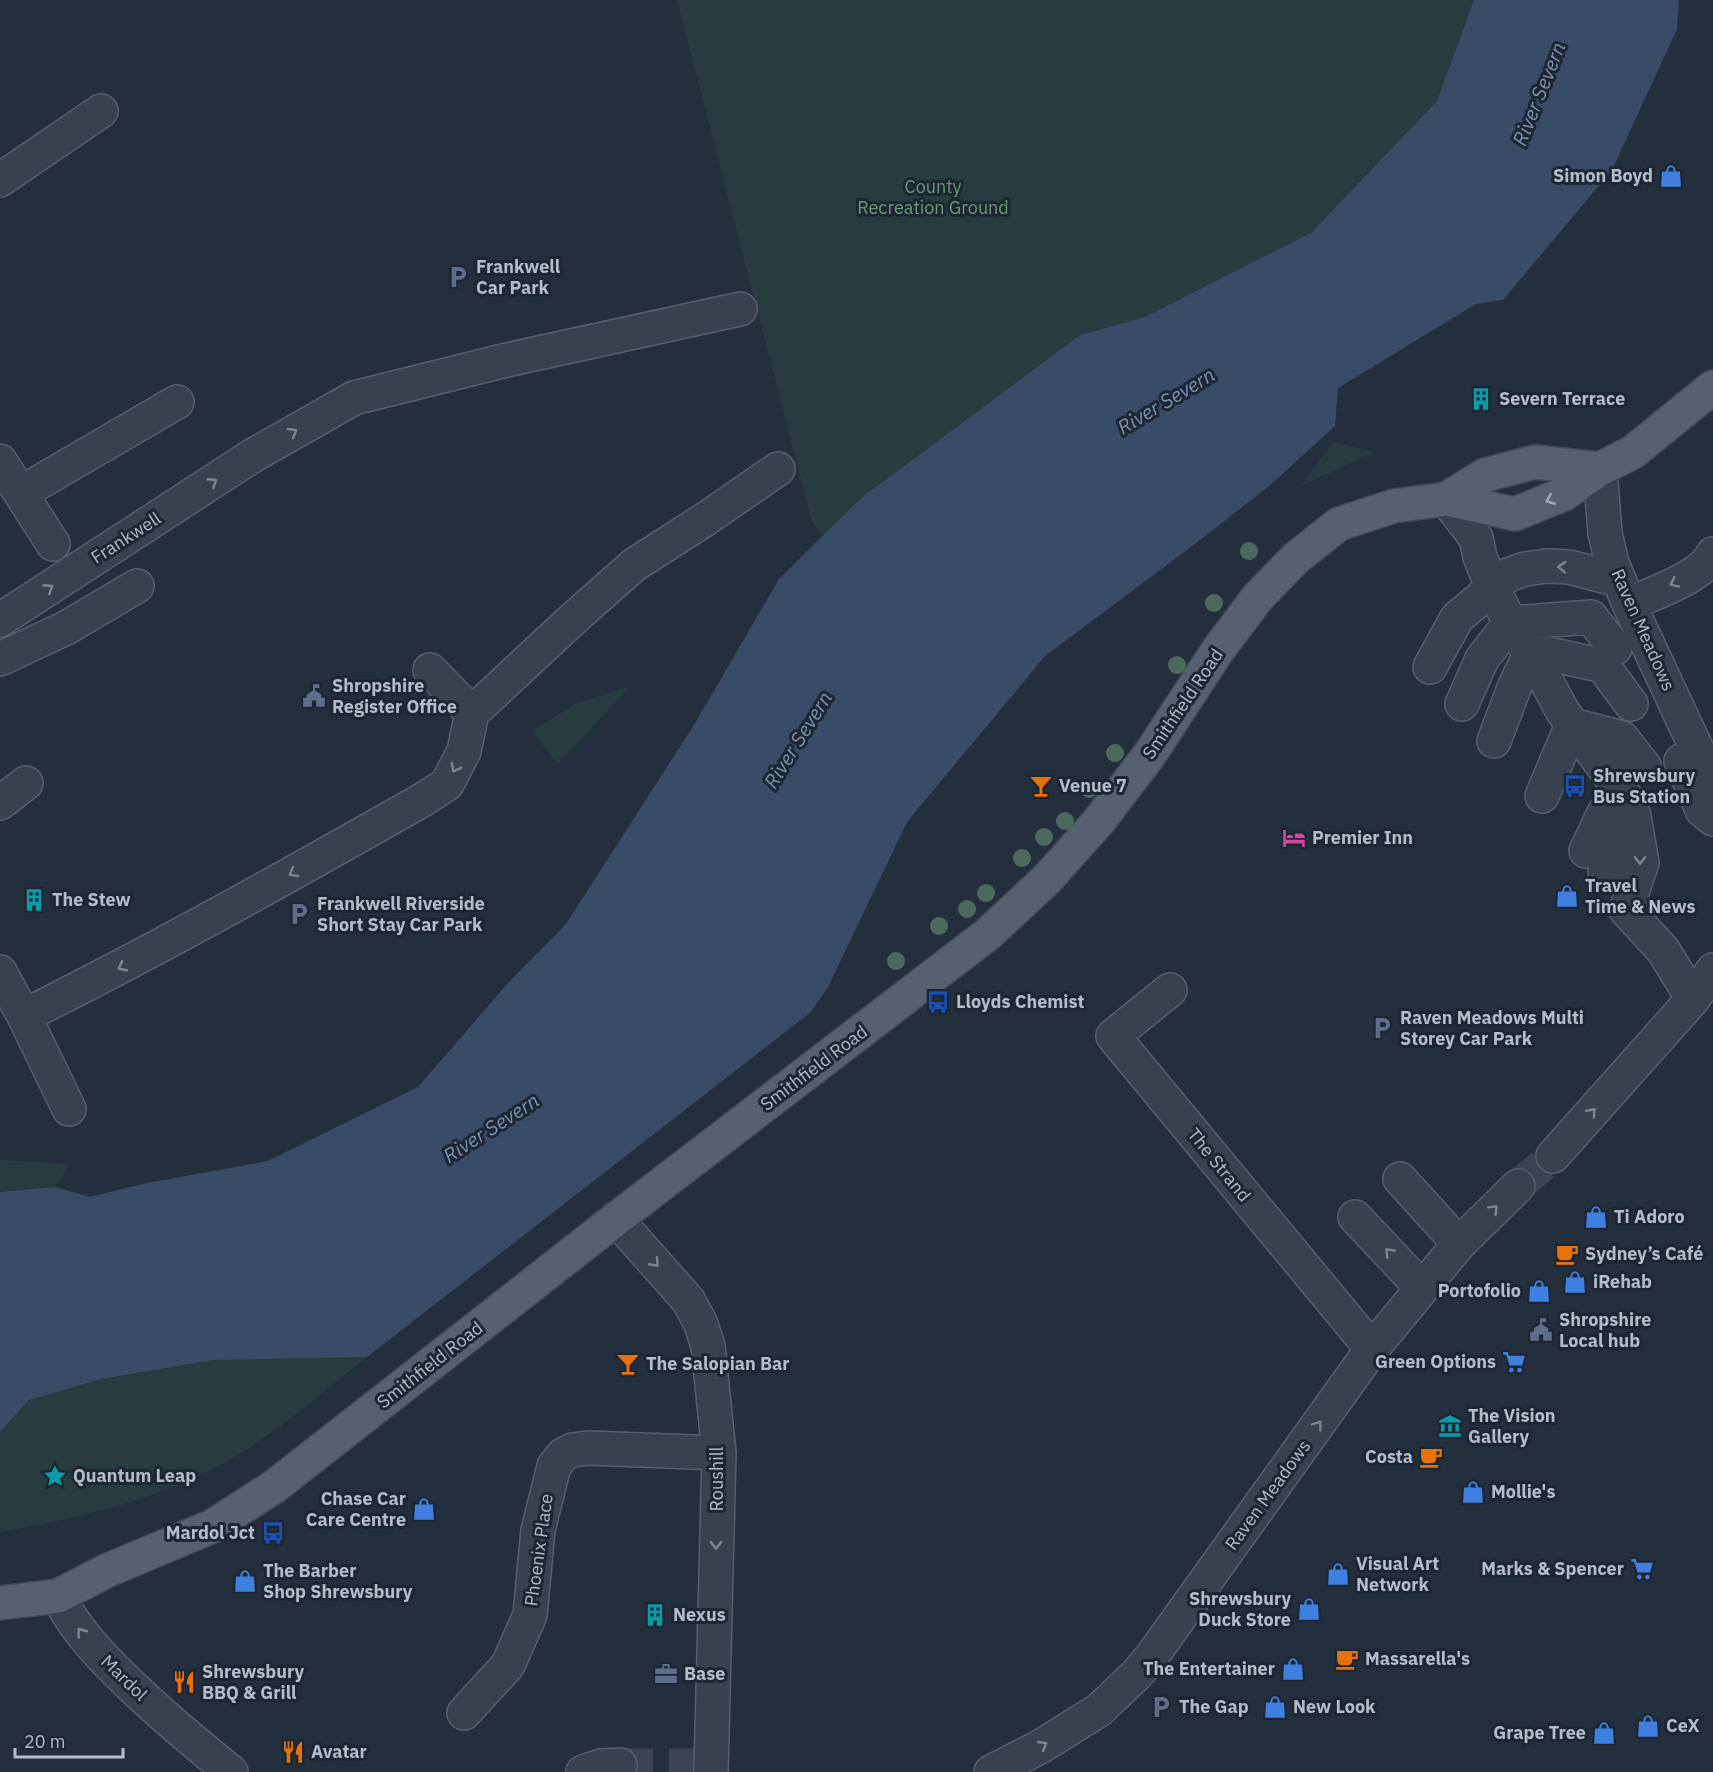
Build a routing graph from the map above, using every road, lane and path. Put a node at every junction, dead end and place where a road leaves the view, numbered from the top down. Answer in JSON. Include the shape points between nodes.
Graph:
{"nodes":[{"id":1,"x":101,"y":111,"type":"dead end"},
{"id":2,"x":0,"y":180,"type":"edge"},
{"id":3,"x":740,"y":309,"type":"dead end"},
{"id":4,"x":1713,"y":387,"type":"edge"},
{"id":5,"x":177,"y":402,"type":"dead end"},
{"id":6,"x":0,"y":461,"type":"edge"},
{"id":7,"x":778,"y":469,"type":"dead end"},
{"id":8,"x":1600,"y":469,"type":"junction"},
{"id":9,"x":21,"y":494,"type":"junction"},
{"id":10,"x":1446,"y":499,"type":"junction"},
{"id":11,"x":53,"y":544,"type":"dead end"},
{"id":12,"x":1713,"y":554,"type":"edge"},
{"id":13,"x":137,"y":586,"type":"dead end"},
{"id":14,"x":1624,"y":592,"type":"junction"},
{"id":15,"x":0,"y":620,"type":"edge"},
{"id":16,"x":1615,"y":648,"type":"dead end"},
{"id":17,"x":0,"y":659,"type":"edge"},
{"id":18,"x":1535,"y":662,"type":"junction"},
{"id":19,"x":430,"y":670,"type":"dead end"},
{"id":20,"x":1631,"y":704,"type":"dead end"},
{"id":21,"x":472,"y":713,"type":"junction"},
{"id":22,"x":1705,"y":745,"type":"edge"},
{"id":23,"x":1644,"y":766,"type":"dead end"},
{"id":24,"x":1518,"y":768,"type":"junction"},
{"id":25,"x":1712,"y":780,"type":"edge"},
{"id":26,"x":26,"y":783,"type":"dead end"},
{"id":27,"x":1620,"y":792,"type":"junction"},
{"id":28,"x":0,"y":803,"type":"edge"},
{"id":29,"x":1713,"y":819,"type":"edge"},
{"id":30,"x":1713,"y":970,"type":"edge"},
{"id":31,"x":0,"y":972,"type":"edge"},
{"id":32,"x":1170,"y":990,"type":"dead end"},
{"id":33,"x":1693,"y":999,"type":"junction"},
{"id":34,"x":24,"y":1016,"type":"junction"},
{"id":35,"x":69,"y":1108,"type":"dead end"},
{"id":36,"x":1553,"y":1156,"type":"tunnel mouth"},
{"id":37,"x":1400,"y":1179,"type":"dead end"},
{"id":38,"x":1518,"y":1186,"type":"tunnel mouth"},
{"id":39,"x":1355,"y":1217,"type":"dead end"},
{"id":40,"x":616,"y":1219,"type":"junction"},
{"id":41,"x":1459,"y":1244,"type":"junction"},
{"id":42,"x":1422,"y":1288,"type":"junction"},
{"id":43,"x":1372,"y":1349,"type":"junction"},
{"id":44,"x":718,"y":1453,"type":"junction"},
{"id":45,"x":106,"y":1570,"type":"junction"},
{"id":46,"x":0,"y":1582,"type":"edge"},
{"id":47,"x":58,"y":1596,"type":"junction"},
{"id":48,"x":0,"y":1603,"type":"edge"},
{"id":49,"x":464,"y":1713,"type":"dead end"},
{"id":50,"x":620,"y":1765,"type":"tunnel mouth"},
{"id":51,"x":705,"y":1768,"type":"edge"},
{"id":52,"x":231,"y":1772,"type":"edge"},
{"id":53,"x":583,"y":1772,"type":"edge"},
{"id":54,"x":991,"y":1772,"type":"edge"}],
"edges":[{"from":1,"to":2,"type":"street"},
{"from":15,"to":3,"type":"street","name":"Frankwell","one_way":true,"via":[[252,456],[354,398]]},
{"from":4,"to":8,"type":"main road","name":"Smithfield Road","via":[[1633,452]]},
{"from":5,"to":9,"type":"street"},
{"from":6,"to":9,"type":"street"},
{"from":7,"to":21,"type":"street","via":[[634,565]]},
{"from":8,"to":10,"type":"main road","name":"Smithfield Road","via":[[1535,462],[1485,475]]},
{"from":8,"to":10,"type":"main road","name":"Smithfield Road","one_way":true,"via":[[1564,494],[1515,514]]},
{"from":8,"to":14,"type":"street","name":"Raven Meadows","via":[[1605,533]]},
{"from":9,"to":11,"type":"street"},
{"from":10,"to":18,"type":"street","via":[[1476,538],[1480,557]]},
{"from":10,"to":40,"type":"main road","name":"Smithfield Road","via":[[1394,506],[1339,524],[1296,558],[1258,597],[1150,754],[1099,821],[1047,879],[988,934]]},
{"from":12,"to":14,"type":"street","one_way":true,"via":[[1710,561],[1688,577]]},
{"from":13,"to":17,"type":"street","via":[[66,628]]},
{"from":14,"to":18,"type":"street","one_way":true,"via":[[1569,567],[1525,568],[1508,575]]},
{"from":14,"to":22,"type":"street","name":"Raven Meadows"},
{"from":14,"to":29,"type":"street","via":[[1638,663],[1702,810]]},
{"from":16,"to":18,"type":"street","via":[[1591,616]]},
{"from":18,"to":20,"type":"street","via":[[1550,654],[1603,666]]},
{"from":18,"to":23,"type":"street","via":[[1622,738]]},
{"from":18,"to":24,"type":"street","via":[[1514,688]]},
{"from":18,"to":24,"type":"street","via":[[1551,715]]},
{"from":18,"to":24,"type":"street","via":[[1574,763]]},
{"from":18,"to":24,"type":"street","via":[[1482,659]]},
{"from":18,"to":24,"type":"street","via":[[1457,618]]},
{"from":18,"to":27,"type":"street"},
{"from":19,"to":21,"type":"street"},
{"from":21,"to":34,"type":"street","one_way":true,"via":[[464,751],[447,784],[212,919]]},
{"from":22,"to":25,"type":"street","name":"Raven Meadows"},
{"from":24,"to":27,"type":"street","via":[[1593,792]]},
{"from":24,"to":27,"type":"street","via":[[1622,834]]},
{"from":26,"to":28,"type":"street"},
{"from":27,"to":33,"type":"street","one_way":true,"via":[[1642,863],[1626,910],[1663,950]]},
{"from":30,"to":33,"type":"street"},
{"from":31,"to":34,"type":"street"},
{"from":32,"to":43,"type":"street","name":"The Strand","via":[[1113,1035]]},
{"from":36,"to":33,"type":"street","one_way":true},
{"from":34,"to":35,"type":"street"},
{"from":37,"to":41,"type":"street"},
{"from":41,"to":38,"type":"street","name":"Raven Meadows","one_way":true},
{"from":42,"to":39,"type":"street","one_way":true},
{"from":40,"to":44,"type":"street","name":"Roushill","one_way":true,"via":[[688,1300],[700,1322],[708,1346]]},
{"from":40,"to":45,"type":"main road","name":"Smithfield Road","via":[[275,1486],[213,1526]]},
{"from":41,"to":42,"type":"street","name":"Raven Meadows"},
{"from":42,"to":43,"type":"street","name":"Raven Meadows"},
{"from":54,"to":43,"type":"street","name":"Raven Meadows","one_way":true,"via":[[1099,1710],[1136,1675]]},
{"from":44,"to":49,"type":"street","name":"Phoenix Place","via":[[588,1448],[563,1455],[550,1477],[538,1530],[530,1615],[508,1665]]},
{"from":44,"to":51,"type":"street","name":"Roushill","one_way":true},
{"from":45,"to":46,"type":"main road"},
{"from":45,"to":47,"type":"main road"},
{"from":47,"to":48,"type":"main road"},
{"from":52,"to":47,"type":"street","name":"Mardol","one_way":true,"via":[[118,1675],[81,1633]]},
{"from":50,"to":53,"type":"street"}]}
